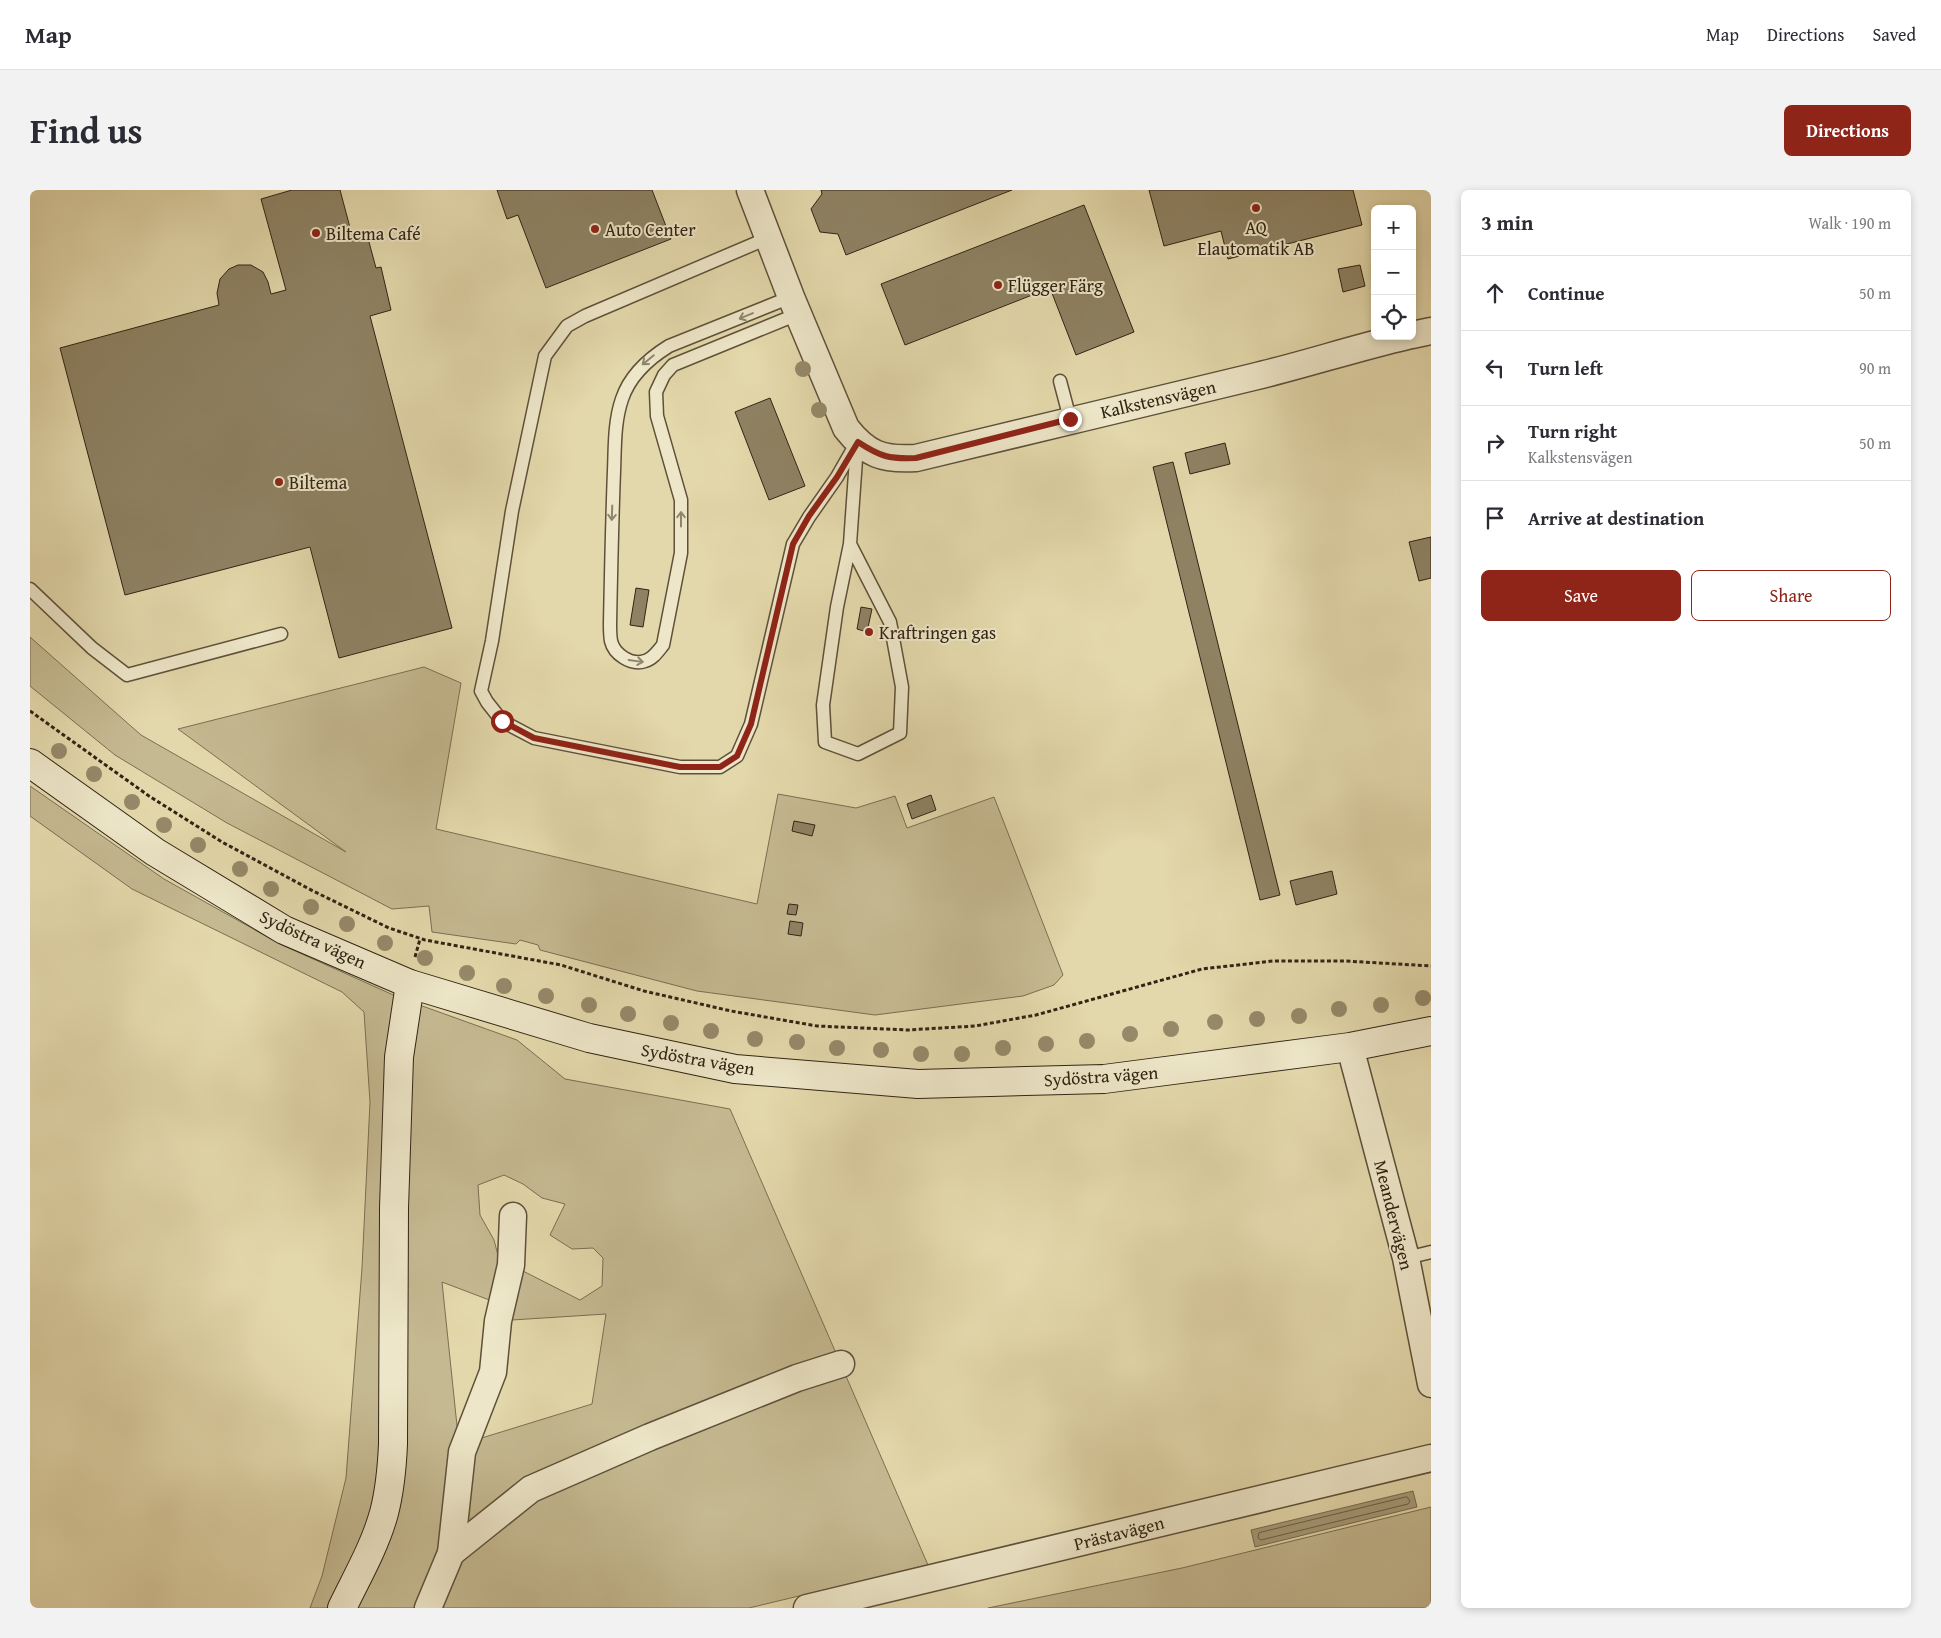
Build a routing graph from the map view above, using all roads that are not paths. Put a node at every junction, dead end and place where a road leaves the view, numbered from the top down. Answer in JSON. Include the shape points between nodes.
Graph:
{"nodes":[{"id":1,"x":750,"y":190,"type":"edge"},
{"id":2,"x":768,"y":238,"type":"junction"},
{"id":3,"x":794,"y":305,"type":"junction"},
{"id":4,"x":1431,"y":331,"type":"edge"},
{"id":5,"x":1416,"y":334,"type":"edge"},
{"id":6,"x":1390,"y":340,"type":"edge"},
{"id":7,"x":1060,"y":381,"type":"dead end"},
{"id":8,"x":1070,"y":419,"type":"junction"},
{"id":9,"x":858,"y":442,"type":"junction"},
{"id":10,"x":850,"y":544,"type":"junction"},
{"id":11,"x":30,"y":589,"type":"edge"},
{"id":12,"x":281,"y":634,"type":"dead end"},
{"id":13,"x":30,"y":763,"type":"edge"},
{"id":14,"x":410,"y":984,"type":"junction"},
{"id":15,"x":1431,"y":1031,"type":"edge"},
{"id":16,"x":1350,"y":1047,"type":"junction"},
{"id":17,"x":513,"y":1216,"type":"dead end"},
{"id":18,"x":1431,"y":1252,"type":"edge"},
{"id":19,"x":1406,"y":1258,"type":"junction"},
{"id":20,"x":841,"y":1364,"type":"dead end"},
{"id":21,"x":1431,"y":1384,"type":"edge"},
{"id":22,"x":1431,"y":1458,"type":"edge"},
{"id":23,"x":451,"y":1553,"type":"junction"},
{"id":24,"x":342,"y":1608,"type":"edge"},
{"id":25,"x":428,"y":1608,"type":"edge"},
{"id":26,"x":807,"y":1608,"type":"edge"}],
"edges":[{"from":1,"to":2,"type":"street","name":"Kalkstensvägen"},
{"from":2,"to":3,"type":"street","name":"Kalkstensvägen"},
{"from":2,"to":9,"type":"lane","via":[[585,316],[567,326],[546,356],[512,511],[481,691],[487,702],[502,721],[534,738],[680,767],[720,767],[737,756],[751,724],[793,544]]},
{"from":3,"to":3,"type":"lane","one_way":true,"via":[[669,346],[642,365],[621,399],[616,424],[610,624],[611,642],[619,655],[630,661],[644,662],[656,655],[663,645],[681,553],[681,500],[657,416],[656,392],[673,365]]},
{"from":3,"to":9,"type":"street","name":"Kalkstensvägen","via":[[846,428]]},
{"from":4,"to":5,"type":"street"},
{"from":6,"to":8,"type":"street","name":"Kalkstensvägen","via":[[1254,377]]},
{"from":7,"to":8,"type":"lane"},
{"from":8,"to":9,"type":"street","name":"Kalkstensvägen","via":[[916,458],[893,459],[875,454]]},
{"from":9,"to":10,"type":"lane"},
{"from":10,"to":10,"type":"lane","via":[[823,705],[825,742],[858,754],[900,733],[902,687],[890,622]]},
{"from":11,"to":12,"type":"lane","via":[[92,648],[127,676]]},
{"from":13,"to":14,"type":"main road","name":"Sydöstra vägen","via":[[155,852],[284,930]]},
{"from":14,"to":16,"type":"main road","name":"Sydöstra vägen","via":[[588,1038],[735,1069],[918,1084],[1104,1079]]},
{"from":14,"to":24,"type":"main road","via":[[399,1067],[391,1478],[384,1514]]},
{"from":15,"to":16,"type":"main road","name":"Sydöstra vägen"},
{"from":16,"to":19,"type":"street","name":"Meandervägen"},
{"from":17,"to":23,"type":"street","via":[[510,1265],[498,1321],[493,1372],[462,1452]]},
{"from":18,"to":19,"type":"lane"},
{"from":19,"to":21,"type":"street","name":"Meandervägen"},
{"from":20,"to":23,"type":"street","via":[[797,1378],[531,1489]]},
{"from":22,"to":26,"type":"street","name":"Prästavägen"},
{"from":23,"to":25,"type":"street"}]}
